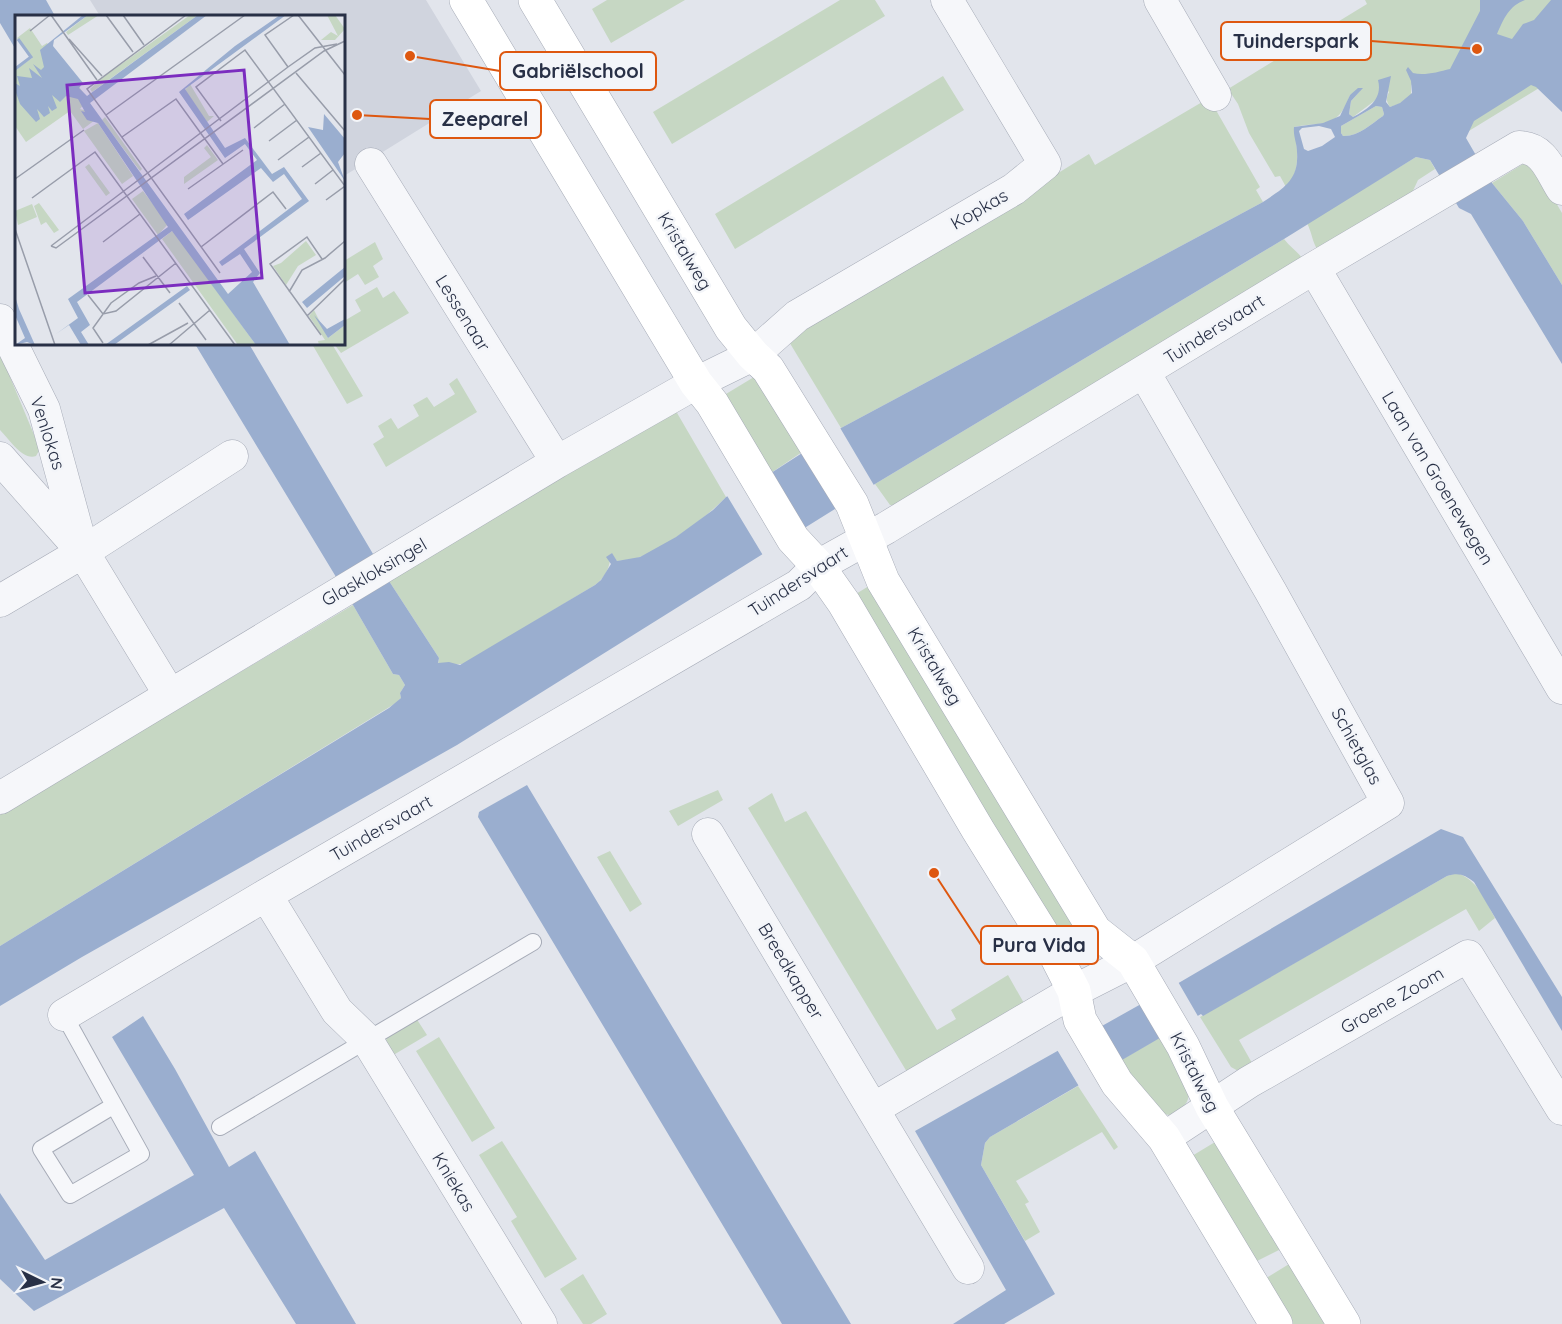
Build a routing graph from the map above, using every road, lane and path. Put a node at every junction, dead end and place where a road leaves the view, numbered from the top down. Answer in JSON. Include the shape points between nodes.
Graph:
{"nodes":[{"id":1,"x":466,"y":0,"type":"edge"},
{"id":2,"x":535,"y":0,"type":"edge"},
{"id":3,"x":948,"y":0,"type":"edge"},
{"id":4,"x":1160,"y":0,"type":"edge"},
{"id":5,"x":1215,"y":95,"type":"dead end"},
{"id":6,"x":371,"y":164,"type":"dead end"},
{"id":7,"x":1562,"y":189,"type":"edge"},
{"id":8,"x":1314,"y":268,"type":"junction"},
{"id":9,"x":0,"y":320,"type":"edge"},
{"id":10,"x":761,"y":362,"type":"junction"},
{"id":11,"x":1144,"y":372,"type":"junction"},
{"id":12,"x":704,"y":393,"type":"junction"},
{"id":13,"x":232,"y":456,"type":"dead end"},
{"id":14,"x":0,"y":458,"type":"edge"},
{"id":15,"x":557,"y":462,"type":"junction"},
{"id":16,"x":866,"y":538,"type":"junction"},
{"id":17,"x":83,"y":552,"type":"junction"},
{"id":18,"x":818,"y":566,"type":"junction"},
{"id":19,"x":0,"y":601,"type":"edge"},
{"id":20,"x":1562,"y":688,"type":"edge"},
{"id":21,"x":170,"y":695,"type":"junction"},
{"id":22,"x":0,"y":798,"type":"edge"},
{"id":23,"x":708,"y":834,"type":"dead end"},
{"id":24,"x":266,"y":895,"type":"junction"},
{"id":25,"x":533,"y":942,"type":"dead end"},
{"id":26,"x":1138,"y":971,"type":"junction"},
{"id":27,"x":1077,"y":1006,"type":"junction"},
{"id":28,"x":64,"y":1015,"type":"joint"},
{"id":29,"x":367,"y":1040,"type":"junction"},
{"id":30,"x":113,"y":1106,"type":"junction"},
{"id":31,"x":1212,"y":1107,"type":"junction"},
{"id":32,"x":873,"y":1109,"type":"junction"},
{"id":33,"x":1562,"y":1109,"type":"edge"},
{"id":34,"x":220,"y":1126,"type":"dead end"},
{"id":35,"x":1164,"y":1138,"type":"junction"},
{"id":36,"x":968,"y":1268,"type":"dead end"},
{"id":37,"x":541,"y":1324,"type":"edge"},
{"id":38,"x":1276,"y":1324,"type":"edge"},
{"id":39,"x":1344,"y":1324,"type":"edge"}],
"edges":[{"from":1,"to":12,"type":"street"},
{"from":2,"to":10,"type":"street","name":"Kristalweg","via":[[731,328]]},
{"from":3,"to":10,"type":"street","name":"Kopkas","via":[[1045,164],[1014,189],[797,316]]},
{"from":4,"to":5,"type":"street"},
{"from":6,"to":15,"type":"street","name":"Lessenaar"},
{"from":7,"to":8,"type":"street","name":"Tuindersvaart","via":[[1542,156],[1531,147],[1519,147]]},
{"from":8,"to":11,"type":"street","name":"Tuindersvaart"},
{"from":8,"to":20,"type":"street","name":"Laan van Groenewegen"},
{"from":9,"to":17,"type":"street","name":"Venlokas","via":[[44,410]]},
{"from":10,"to":12,"type":"street","name":"Glaskloksingel"},
{"from":10,"to":16,"type":"street","name":"Kristalweg","via":[[852,504]]},
{"from":11,"to":16,"type":"street","name":"Tuindersvaart"},
{"from":11,"to":26,"type":"street","name":"Schietglas","via":[[1388,803]]},
{"from":12,"to":15,"type":"street","name":"Glaskloksingel"},
{"from":12,"to":18,"type":"street","via":[[793,539]]},
{"from":13,"to":17,"type":"street"},
{"from":14,"to":17,"type":"street","name":"Venlokas"},
{"from":15,"to":21,"type":"street","name":"Glaskloksingel"},
{"from":16,"to":18,"type":"street","name":"Tuindersvaart"},
{"from":16,"to":26,"type":"street","name":"Kristalweg","via":[[883,581],[1095,931]]},
{"from":17,"to":19,"type":"street"},
{"from":17,"to":21,"type":"street","name":"Venlokas"},
{"from":18,"to":24,"type":"street","name":"Tuindersvaart","via":[[799,585]]},
{"from":18,"to":27,"type":"street","via":[[1055,954]]},
{"from":21,"to":22,"type":"street","name":"Glaskloksingel"},
{"from":23,"to":32,"type":"street","name":"Breedkapper"},
{"from":24,"to":28,"type":"street","name":"Tuindersvaart"},
{"from":24,"to":29,"type":"street","name":"Kniekas","via":[[337,1011]]},
{"from":25,"to":29,"type":"lane"},
{"from":26,"to":27,"type":"street","name":"Schietglas"},
{"from":26,"to":31,"type":"street","name":"Kristalweg","via":[[1184,1046]]},
{"from":27,"to":32,"type":"street"},
{"from":27,"to":35,"type":"street","via":[[1117,1083]]},
{"from":28,"to":30,"type":"lane"},
{"from":29,"to":34,"type":"lane"},
{"from":29,"to":37,"type":"street","name":"Kniekas"},
{"from":30,"to":30,"type":"lane","via":[[141,1154],[70,1195],[41,1149]]},
{"from":31,"to":33,"type":"street","name":"Groene Zoom","via":[[1468,956]]},
{"from":31,"to":35,"type":"street","name":"Groene Zoom"},
{"from":31,"to":39,"type":"street","name":"Kristalweg"},
{"from":32,"to":36,"type":"street","name":"Breedkapper"},
{"from":35,"to":38,"type":"street"}]}
